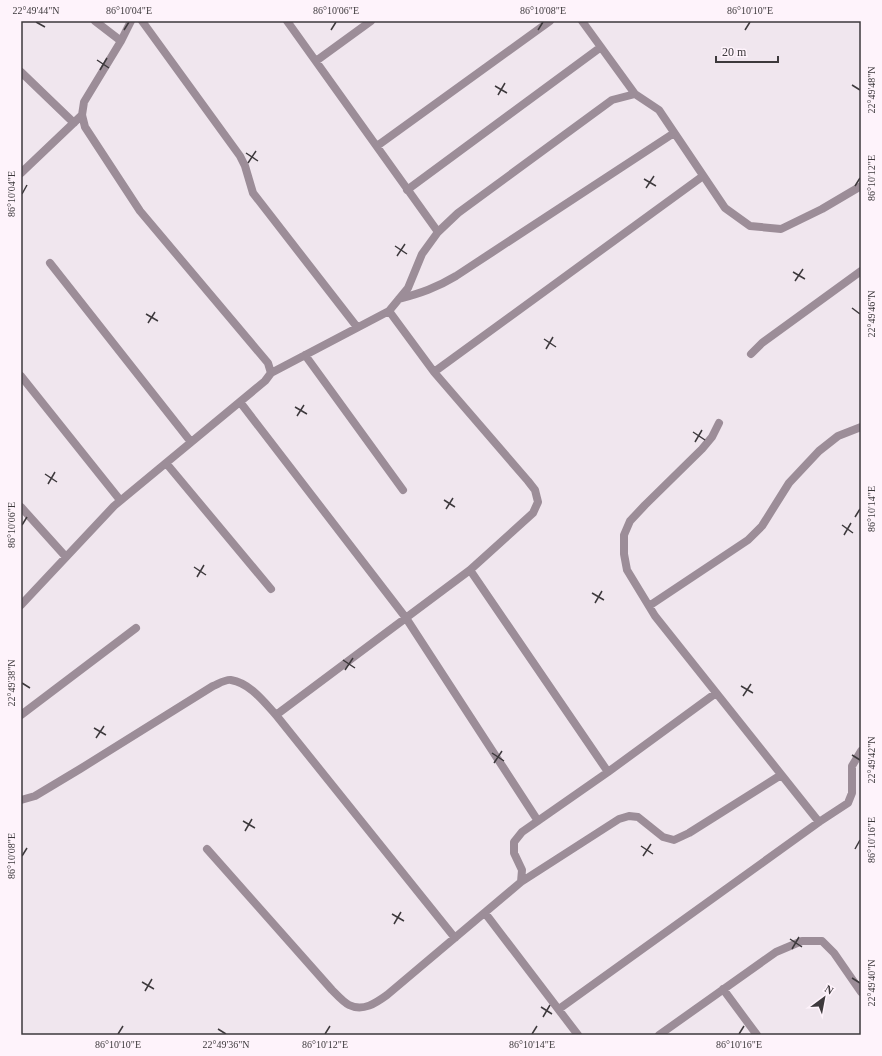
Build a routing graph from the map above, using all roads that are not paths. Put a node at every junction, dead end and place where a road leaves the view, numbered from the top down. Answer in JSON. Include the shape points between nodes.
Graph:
{"nodes":[{"id":1,"x":94,"y":21,"type":"edge"},
{"id":2,"x":131,"y":21,"type":"edge"},
{"id":3,"x":142,"y":21,"type":"edge"},
{"id":4,"x":288,"y":21,"type":"edge"},
{"id":5,"x":371,"y":21,"type":"edge"},
{"id":6,"x":550,"y":21,"type":"edge"},
{"id":7,"x":582,"y":21,"type":"edge"},
{"id":8,"x":121,"y":41,"type":"junction"},
{"id":9,"x":601,"y":47,"type":"junction"},
{"id":10,"x":316,"y":61,"type":"junction"},
{"id":11,"x":21,"y":72,"type":"edge"},
{"id":12,"x":635,"y":94,"type":"junction"},
{"id":13,"x":82,"y":115,"type":"junction"},
{"id":14,"x":74,"y":122,"type":"junction"},
{"id":15,"x":674,"y":133,"type":"junction"},
{"id":16,"x":377,"y":146,"type":"junction"},
{"id":17,"x":21,"y":173,"type":"edge"},
{"id":18,"x":703,"y":176,"type":"junction"},
{"id":19,"x":861,"y":186,"type":"edge"},
{"id":20,"x":407,"y":190,"type":"junction"},
{"id":21,"x":438,"y":232,"type":"junction"},
{"id":22,"x":50,"y":263,"type":"dead end"},
{"id":23,"x":861,"y":271,"type":"edge"},
{"id":24,"x":399,"y":299,"type":"junction"},
{"id":25,"x":389,"y":311,"type":"junction"},
{"id":26,"x":358,"y":327,"type":"junction"},
{"id":27,"x":751,"y":354,"type":"dead end"},
{"id":28,"x":305,"y":355,"type":"junction"},
{"id":29,"x":434,"y":372,"type":"junction"},
{"id":30,"x":271,"y":373,"type":"junction"},
{"id":31,"x":21,"y":376,"type":"edge"},
{"id":32,"x":240,"y":402,"type":"junction"},
{"id":33,"x":718,"y":423,"type":"dead end"},
{"id":34,"x":861,"y":427,"type":"edge"},
{"id":35,"x":191,"y":442,"type":"junction"},
{"id":36,"x":166,"y":463,"type":"junction"},
{"id":37,"x":403,"y":490,"type":"dead end"},
{"id":38,"x":120,"y":500,"type":"junction"},
{"id":39,"x":21,"y":507,"type":"edge"},
{"id":40,"x":66,"y":556,"type":"junction"},
{"id":41,"x":470,"y":570,"type":"junction"},
{"id":42,"x":271,"y":589,"type":"dead end"},
{"id":43,"x":21,"y":605,"type":"edge"},
{"id":44,"x":649,"y":606,"type":"junction"},
{"id":45,"x":406,"y":618,"type":"junction"},
{"id":46,"x":136,"y":628,"type":"dead end"},
{"id":47,"x":716,"y":693,"type":"junction"},
{"id":48,"x":276,"y":715,"type":"junction"},
{"id":49,"x":21,"y":716,"type":"edge"},
{"id":50,"x":861,"y":751,"type":"edge"},
{"id":51,"x":608,"y":772,"type":"junction"},
{"id":52,"x":781,"y":775,"type":"junction"},
{"id":53,"x":21,"y":800,"type":"edge"},
{"id":54,"x":538,"y":821,"type":"junction"},
{"id":55,"x":819,"y":822,"type":"junction"},
{"id":56,"x":206,"y":849,"type":"dead end"},
{"id":57,"x":521,"y":882,"type":"junction"},
{"id":58,"x":485,"y":913,"type":"junction"},
{"id":59,"x":455,"y":938,"type":"junction"},
{"id":60,"x":724,"y":989,"type":"junction"},
{"id":61,"x":861,"y":992,"type":"edge"},
{"id":62,"x":559,"y":1009,"type":"junction"},
{"id":63,"x":578,"y":1035,"type":"edge"},
{"id":64,"x":659,"y":1035,"type":"edge"},
{"id":65,"x":757,"y":1035,"type":"edge"}],
"edges":[{"from":1,"to":8,"type":"street"},
{"from":2,"to":8,"type":"street"},
{"from":3,"to":26,"type":"street","via":[[240,156],[253,193]]},
{"from":4,"to":10,"type":"street"},
{"from":5,"to":10,"type":"street"},
{"from":6,"to":16,"type":"street"},
{"from":7,"to":9,"type":"street"},
{"from":8,"to":13,"type":"street","via":[[84,102]]},
{"from":9,"to":12,"type":"street"},
{"from":9,"to":20,"type":"street"},
{"from":10,"to":16,"type":"street"},
{"from":11,"to":14,"type":"street"},
{"from":12,"to":15,"type":"street","via":[[659,110]]},
{"from":12,"to":21,"type":"street","via":[[612,100],[458,213]]},
{"from":13,"to":14,"type":"street"},
{"from":13,"to":30,"type":"street","via":[[85,126],[140,211],[268,363]]},
{"from":14,"to":17,"type":"street"},
{"from":15,"to":18,"type":"street"},
{"from":15,"to":24,"type":"street","via":[[456,276],[421,294]]},
{"from":16,"to":20,"type":"street"},
{"from":18,"to":19,"type":"street","via":[[725,208],[750,226],[781,229]]},
{"from":18,"to":29,"type":"street"},
{"from":20,"to":21,"type":"street"},
{"from":21,"to":24,"type":"street","via":[[422,254],[408,288]]},
{"from":22,"to":35,"type":"street"},
{"from":23,"to":27,"type":"street","via":[[762,343]]},
{"from":24,"to":25,"type":"street"},
{"from":25,"to":26,"type":"street"},
{"from":25,"to":29,"type":"street"},
{"from":26,"to":28,"type":"street"},
{"from":28,"to":30,"type":"street"},
{"from":28,"to":37,"type":"street"},
{"from":29,"to":41,"type":"street","via":[[528,480],[535,490],[538,502],[533,513]]},
{"from":30,"to":32,"type":"street","via":[[265,382]]},
{"from":31,"to":38,"type":"street"},
{"from":32,"to":35,"type":"street"},
{"from":32,"to":45,"type":"street"},
{"from":33,"to":44,"type":"street","via":[[712,437],[702,449],[645,504],[630,521],[624,535],[627,570]]},
{"from":34,"to":44,"type":"street","via":[[838,436],[818,451],[789,483],[762,526],[748,540]]},
{"from":35,"to":36,"type":"street"},
{"from":36,"to":38,"type":"street"},
{"from":36,"to":42,"type":"street"},
{"from":38,"to":40,"type":"street"},
{"from":39,"to":40,"type":"street"},
{"from":40,"to":43,"type":"street"},
{"from":41,"to":45,"type":"street"},
{"from":41,"to":51,"type":"street"},
{"from":44,"to":47,"type":"street"},
{"from":45,"to":48,"type":"street"},
{"from":45,"to":54,"type":"street"},
{"from":46,"to":49,"type":"street"},
{"from":47,"to":51,"type":"street"},
{"from":47,"to":52,"type":"street"},
{"from":48,"to":53,"type":"street","via":[[254,692],[230,680],[212,686],[80,769],[34,796]]},
{"from":48,"to":59,"type":"street"},
{"from":50,"to":55,"type":"street","via":[[852,766],[852,793],[848,803]]},
{"from":51,"to":54,"type":"street"},
{"from":52,"to":55,"type":"street"},
{"from":52,"to":57,"type":"street","via":[[674,840],[663,837],[638,817],[619,819]]},
{"from":54,"to":57,"type":"street","via":[[522,832],[514,842],[514,852],[522,870]]},
{"from":55,"to":62,"type":"street"},
{"from":56,"to":59,"type":"street","via":[[332,990],[349,1005],[362,1008],[373,1004]]},
{"from":57,"to":58,"type":"street"},
{"from":58,"to":59,"type":"street"},
{"from":58,"to":62,"type":"street"},
{"from":60,"to":61,"type":"street","via":[[776,952],[802,941],[822,941],[834,952]]},
{"from":60,"to":64,"type":"street"},
{"from":60,"to":65,"type":"street"},
{"from":62,"to":63,"type":"street"}]}
